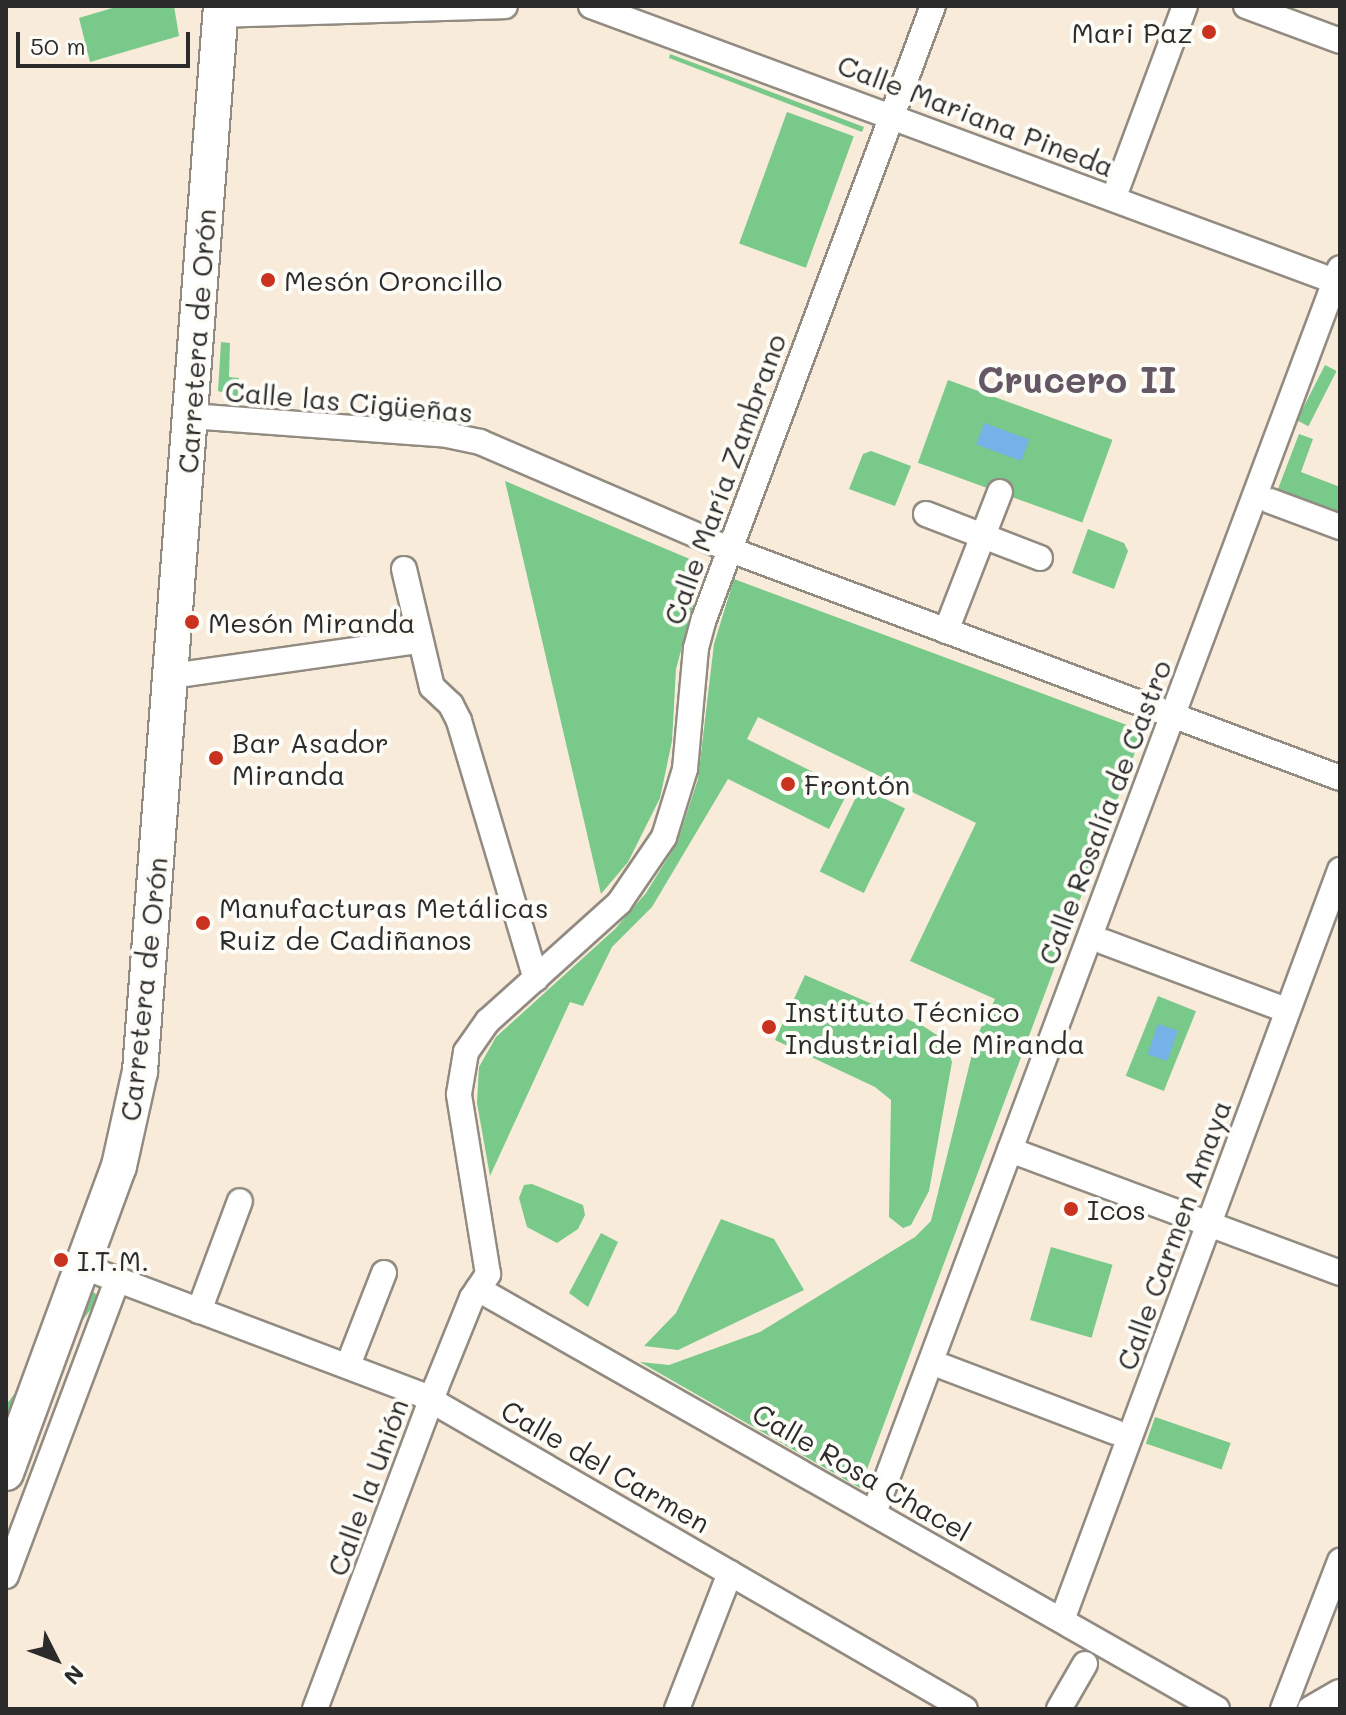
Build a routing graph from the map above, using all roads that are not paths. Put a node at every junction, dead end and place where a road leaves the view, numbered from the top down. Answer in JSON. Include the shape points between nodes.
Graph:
{"nodes":[{"id":1,"x":505,"y":6,"type":"edge"},
{"id":2,"x":591,"y":6,"type":"edge"},
{"id":3,"x":933,"y":6,"type":"edge"},
{"id":4,"x":1185,"y":6,"type":"edge"},
{"id":5,"x":1246,"y":6,"type":"edge"},
{"id":6,"x":316,"y":9,"type":"edge"},
{"id":7,"x":220,"y":10,"type":"edge"},
{"id":8,"x":656,"y":16,"type":"edge"},
{"id":9,"x":1340,"y":41,"type":"edge"},
{"id":10,"x":891,"y":116,"type":"junction"},
{"id":11,"x":1118,"y":186,"type":"dead end"},
{"id":12,"x":1338,"y":277,"type":"edge"},
{"id":13,"x":190,"y":416,"type":"junction"},
{"id":14,"x":1000,"y":492,"type":"dead end"},
{"id":15,"x":1270,"y":501,"type":"dead end"},
{"id":16,"x":926,"y":514,"type":"dead end"},
{"id":17,"x":1340,"y":527,"type":"edge"},
{"id":18,"x":983,"y":536,"type":"junction"},
{"id":19,"x":728,"y":549,"type":"junction"},
{"id":20,"x":1040,"y":558,"type":"dead end"},
{"id":21,"x":404,"y":569,"type":"dead end"},
{"id":22,"x":946,"y":631,"type":"junction"},
{"id":23,"x":418,"y":641,"type":"junction"},
{"id":24,"x":172,"y":676,"type":"junction"},
{"id":25,"x":1172,"y":716,"type":"junction"},
{"id":26,"x":1340,"y":778,"type":"edge"},
{"id":27,"x":1340,"y":870,"type":"edge"},
{"id":28,"x":1104,"y":942,"type":"dead end"},
{"id":29,"x":536,"y":979,"type":"junction"},
{"id":30,"x":1275,"y":1006,"type":"dead end"},
{"id":31,"x":1010,"y":1150,"type":"junction"},
{"id":32,"x":240,"y":1201,"type":"dead end"},
{"id":33,"x":1210,"y":1225,"type":"junction"},
{"id":34,"x":84,"y":1267,"type":"junction"},
{"id":35,"x":384,"y":1273,"type":"dead end"},
{"id":36,"x":1340,"y":1273,"type":"edge"},
{"id":37,"x":117,"y":1280,"type":"junction"},
{"id":38,"x":478,"y":1289,"type":"junction"},
{"id":39,"x":199,"y":1311,"type":"junction"},
{"id":40,"x":352,"y":1355,"type":"dead end"},
{"id":41,"x":944,"y":1367,"type":"dead end"},
{"id":42,"x":431,"y":1400,"type":"junction"},
{"id":43,"x":1115,"y":1432,"type":"dead end"},
{"id":44,"x":6,"y":1473,"type":"edge"},
{"id":45,"x":874,"y":1513,"type":"junction"},
{"id":46,"x":1340,"y":1561,"type":"edge"},
{"id":47,"x":730,"y":1573,"type":"junction"},
{"id":48,"x":6,"y":1576,"type":"edge"},
{"id":49,"x":1062,"y":1620,"type":"junction"},
{"id":50,"x":1085,"y":1664,"type":"dead end"},
{"id":51,"x":1340,"y":1692,"type":"edge"},
{"id":52,"x":315,"y":1709,"type":"edge"},
{"id":53,"x":677,"y":1709,"type":"edge"},
{"id":54,"x":965,"y":1709,"type":"edge"},
{"id":55,"x":1059,"y":1709,"type":"edge"},
{"id":56,"x":1217,"y":1709,"type":"edge"},
{"id":57,"x":1283,"y":1709,"type":"edge"},
{"id":58,"x":1310,"y":1709,"type":"edge"}],
"edges":[{"from":1,"to":6,"type":"street"},
{"from":2,"to":8,"type":"street","name":"Calle Mariana Pineda"},
{"from":3,"to":10,"type":"street","name":"Calle María Zambrano"},
{"from":4,"to":11,"type":"street"},
{"from":5,"to":9,"type":"street"},
{"from":6,"to":7,"type":"street"},
{"from":7,"to":13,"type":"street","name":"Carretera de Orón"},
{"from":8,"to":10,"type":"street","name":"Calle Mariana Pineda"},
{"from":10,"to":12,"type":"street","name":"Calle Mariana Pineda"},
{"from":10,"to":19,"type":"street","name":"Calle María Zambrano"},
{"from":12,"to":25,"type":"street","name":"Calle Rosalía de Castro"},
{"from":13,"to":19,"type":"street","name":"Calle las Cigüeñas","via":[[462,437]]},
{"from":13,"to":24,"type":"street","name":"Carretera de Orón"},
{"from":14,"to":18,"type":"street"},
{"from":15,"to":17,"type":"street"},
{"from":16,"to":18,"type":"street"},
{"from":18,"to":20,"type":"street"},
{"from":18,"to":22,"type":"street"},
{"from":19,"to":22,"type":"street","name":"Calle las Cigüeñas"},
{"from":19,"to":29,"type":"street","name":"Calle María Zambrano","via":[[696,648],[685,769],[664,837],[619,903]]},
{"from":21,"to":23,"type":"street"},
{"from":22,"to":25,"type":"street","name":"Calle las Cigüeñas"},
{"from":23,"to":24,"type":"street"},
{"from":23,"to":29,"type":"street","via":[[432,687],[459,721]]},
{"from":24,"to":34,"type":"street","name":"Carretera de Orón","via":[[140,1071],[119,1166]]},
{"from":25,"to":26,"type":"street","name":"Calle las Cigüeñas"},
{"from":25,"to":31,"type":"street","name":"Calle Rosalía de Castro"},
{"from":27,"to":33,"type":"street","name":"Calle Carmen Amaya"},
{"from":28,"to":30,"type":"street"},
{"from":29,"to":38,"type":"street","name":"Calle María Zambrano","via":[[479,1031],[462,1069],[459,1094],[489,1256],[488,1274]]},
{"from":31,"to":33,"type":"street"},
{"from":31,"to":45,"type":"street","name":"Calle Rosalía de Castro"},
{"from":32,"to":39,"type":"street"},
{"from":33,"to":36,"type":"street"},
{"from":33,"to":49,"type":"street","name":"Calle Carmen Amaya"},
{"from":34,"to":37,"type":"street","name":"Calle del Carmen"},
{"from":34,"to":44,"type":"street","name":"Carretera de Orón"},
{"from":35,"to":40,"type":"street"},
{"from":37,"to":39,"type":"street","name":"Calle del Carmen"},
{"from":37,"to":48,"type":"street"},
{"from":38,"to":42,"type":"street","name":"Calle la Unión"},
{"from":38,"to":45,"type":"street","name":"Calle Rosa Chacel"},
{"from":39,"to":42,"type":"street","name":"Calle del Carmen"},
{"from":41,"to":43,"type":"street"},
{"from":42,"to":47,"type":"street","name":"Calle del Carmen"},
{"from":42,"to":52,"type":"street","name":"Calle la Unión"},
{"from":45,"to":49,"type":"street","name":"Calle Rosa Chacel"},
{"from":46,"to":57,"type":"street"},
{"from":47,"to":53,"type":"street"},
{"from":47,"to":54,"type":"street","name":"Calle del Carmen"},
{"from":49,"to":56,"type":"street","name":"Calle Rosa Chacel"},
{"from":50,"to":55,"type":"street"},
{"from":51,"to":58,"type":"street"}]}
